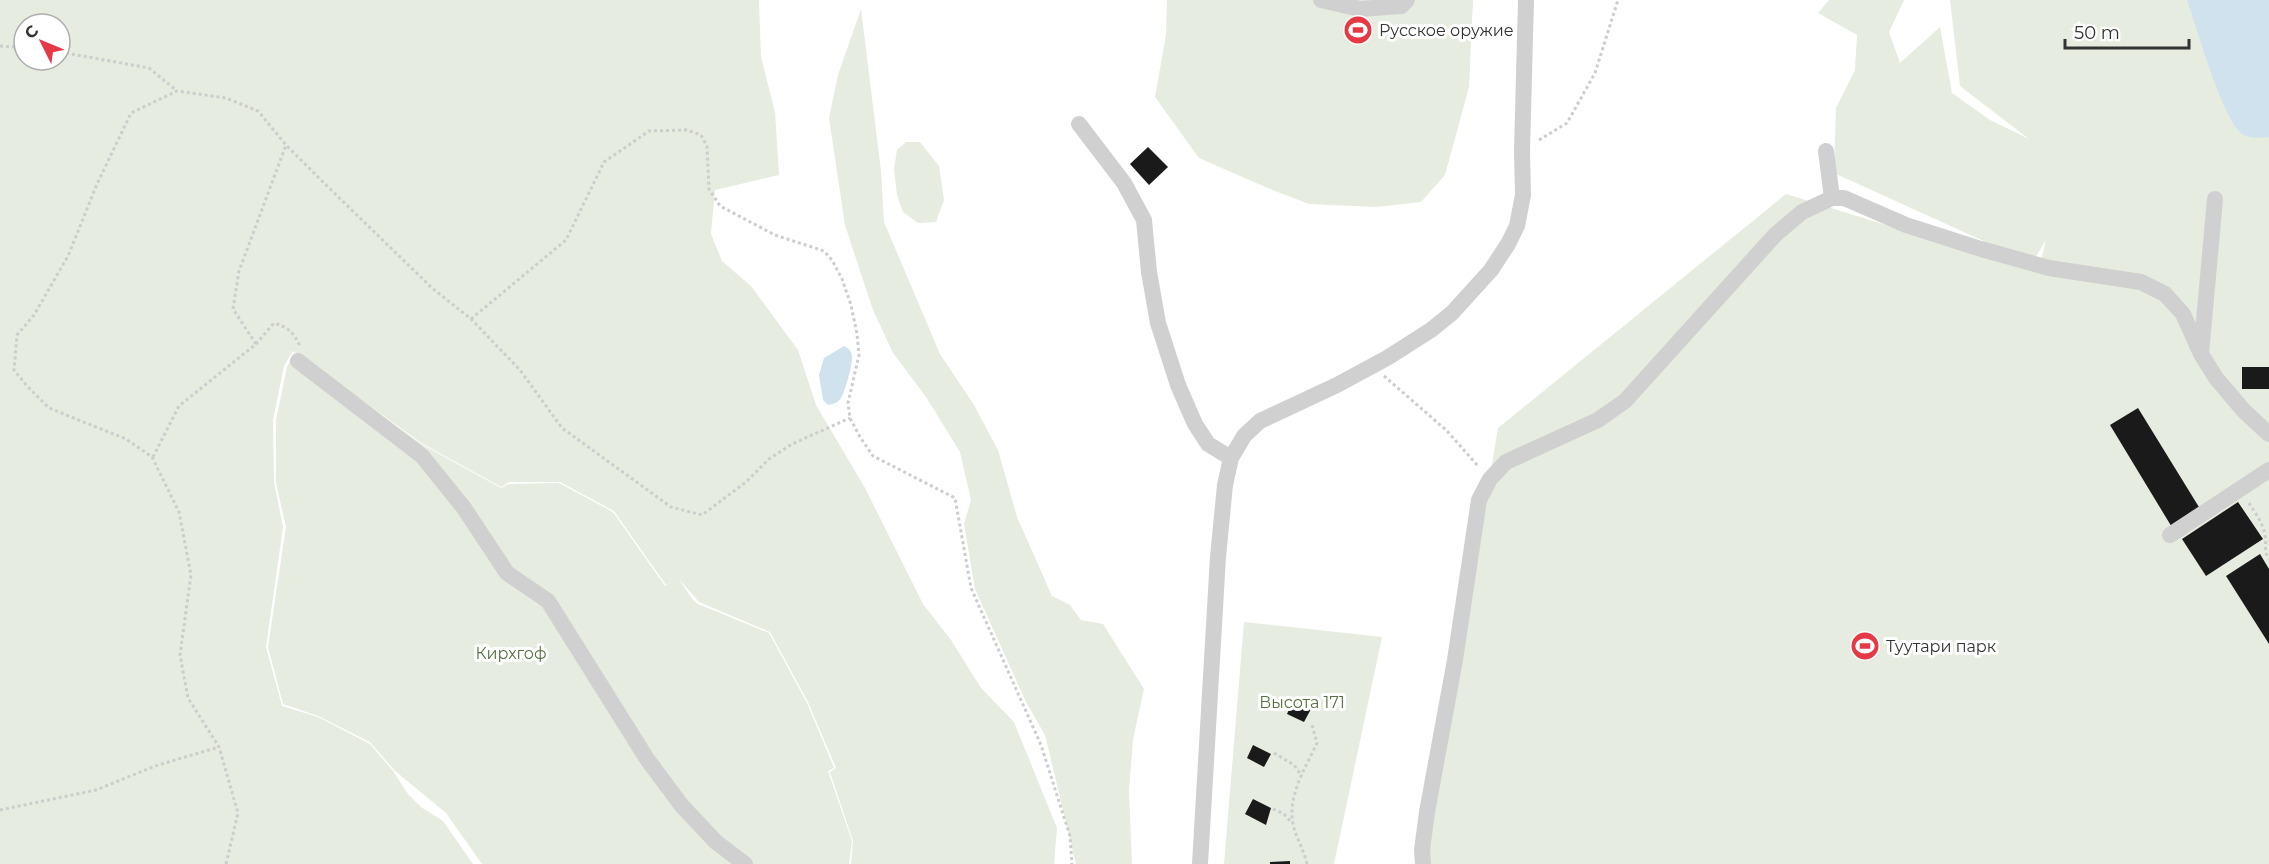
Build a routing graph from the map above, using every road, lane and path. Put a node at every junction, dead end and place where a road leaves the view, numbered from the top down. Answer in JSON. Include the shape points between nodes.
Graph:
{"nodes":[{"id":1,"x":1321,"y":0,"type":"edge"},
{"id":2,"x":1407,"y":0,"type":"edge"},
{"id":3,"x":1526,"y":0,"type":"edge"},
{"id":4,"x":1618,"y":0,"type":"edge"},
{"id":5,"x":72,"y":54,"type":"edge"},
{"id":6,"x":177,"y":91,"type":"junction"},
{"id":7,"x":1079,"y":124,"type":"dead end"},
{"id":8,"x":286,"y":145,"type":"junction"},
{"id":9,"x":1522,"y":151,"type":"junction"},
{"id":10,"x":1826,"y":151,"type":"dead end"},
{"id":11,"x":1832,"y":198,"type":"junction"},
{"id":12,"x":2215,"y":199,"type":"dead end"},
{"id":13,"x":471,"y":319,"type":"junction"},
{"id":14,"x":256,"y":344,"type":"junction"},
{"id":15,"x":2200,"y":354,"type":"junction"},
{"id":16,"x":298,"y":361,"type":"joint"},
{"id":17,"x":1372,"y":366,"type":"junction"},
{"id":18,"x":850,"y":418,"type":"junction"},
{"id":19,"x":2269,"y":434,"type":"edge"},
{"id":20,"x":152,"y":458,"type":"junction"},
{"id":21,"x":1231,"y":458,"type":"junction"},
{"id":22,"x":2269,"y":470,"type":"edge"},
{"id":23,"x":1490,"y":479,"type":"junction"},
{"id":24,"x":2240,"y":489,"type":"junction"},
{"id":25,"x":2170,"y":534,"type":"dead end"},
{"id":26,"x":2269,"y":559,"type":"edge"},
{"id":27,"x":1312,"y":725,"type":"dead end"},
{"id":28,"x":219,"y":747,"type":"junction"},
{"id":29,"x":1274,"y":753,"type":"dead end"},
{"id":30,"x":1302,"y":776,"type":"junction"},
{"id":31,"x":1273,"y":809,"type":"dead end"},
{"id":32,"x":0,"y":810,"type":"edge"},
{"id":33,"x":1293,"y":825,"type":"junction"},
{"id":34,"x":226,"y":864,"type":"edge"},
{"id":35,"x":744,"y":864,"type":"edge"},
{"id":36,"x":1072,"y":864,"type":"edge"},
{"id":37,"x":1200,"y":864,"type":"edge"},
{"id":38,"x":1307,"y":864,"type":"edge"},
{"id":39,"x":1423,"y":864,"type":"edge"}],
"edges":[{"from":1,"to":2,"type":"street","via":[[1360,9],[1401,6]]},
{"from":3,"to":9,"type":"street"},
{"from":4,"to":9,"type":"path","via":[[1595,73],[1567,123]]},
{"from":5,"to":6,"type":"path","via":[[149,68]]},
{"from":6,"to":8,"type":"path","via":[[226,98],[258,111]]},
{"from":6,"to":20,"type":"path","via":[[131,113],[68,256],[34,315],[17,335],[14,370],[50,408],[126,439]]},
{"from":7,"to":21,"type":"street","via":[[1124,183],[1144,220],[1158,323],[1178,385],[1208,444]]},
{"from":8,"to":13,"type":"path","via":[[432,288]]},
{"from":8,"to":14,"type":"path","via":[[239,271],[233,309]]},
{"from":9,"to":17,"type":"street","via":[[1521,211],[1508,244],[1491,270],[1431,330]]},
{"from":10,"to":11,"type":"street"},
{"from":11,"to":15,"type":"street","via":[[1844,198],[1906,225],[2049,268],[2141,282],[2165,294],[2182,314]]},
{"from":11,"to":23,"type":"street","via":[[1802,212],[1775,235],[1625,401],[1598,420],[1506,462]]},
{"from":12,"to":15,"type":"street"},
{"from":13,"to":18,"type":"path","via":[[520,370],[562,428],[671,507],[691,513],[702,515],[792,444]]},
{"from":13,"to":18,"type":"path","via":[[566,240],[604,162],[649,131],[687,130],[701,135],[707,146],[709,189],[720,206],[775,235],[824,251],[832,260],[851,305],[857,334],[859,355],[848,403]]},
{"from":14,"to":16,"type":"path","via":[[274,323],[286,326],[296,336],[303,354]]},
{"from":14,"to":20,"type":"path","via":[[179,406]]},
{"from":15,"to":19,"type":"street","via":[[2244,411]]},
{"from":16,"to":35,"type":"street","via":[[422,456],[465,508],[507,573],[548,601],[647,759],[682,806],[716,842]]},
{"from":17,"to":21,"type":"street","via":[[1260,421],[1244,436]]},
{"from":17,"to":23,"type":"path","via":[[1446,430]]},
{"from":18,"to":36,"type":"path","via":[[873,456],[955,498],[971,588],[1041,745],[1070,836]]},
{"from":20,"to":28,"type":"path","via":[[179,512],[191,575],[180,655],[188,698]]},
{"from":21,"to":37,"type":"street","via":[[1218,557]]},
{"from":22,"to":24,"type":"street"},
{"from":23,"to":39,"type":"street","via":[[1479,500],[1474,527],[1427,812]]},
{"from":24,"to":25,"type":"street"},
{"from":24,"to":26,"type":"path","via":[[2262,524],[2266,537],[2264,551]]},
{"from":27,"to":30,"type":"path","via":[[1317,743]]},
{"from":28,"to":32,"type":"path","via":[[155,766],[96,790]]},
{"from":28,"to":34,"type":"path","via":[[238,813]]},
{"from":29,"to":30,"type":"path","via":[[1294,765]]},
{"from":30,"to":33,"type":"path","via":[[1293,800]]},
{"from":31,"to":33,"type":"path"},
{"from":33,"to":38,"type":"path"}]}
